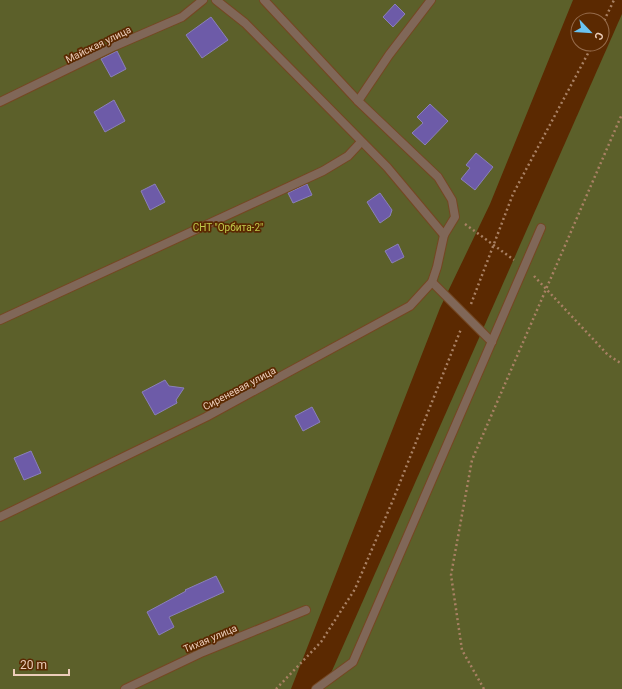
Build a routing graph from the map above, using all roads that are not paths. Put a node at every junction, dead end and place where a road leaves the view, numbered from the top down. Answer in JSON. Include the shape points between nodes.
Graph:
{"nodes":[{"id":1,"x":203,"y":0,"type":"edge"},
{"id":2,"x":216,"y":0,"type":"edge"},
{"id":3,"x":264,"y":0,"type":"edge"},
{"id":4,"x":431,"y":0,"type":"edge"},
{"id":5,"x":358,"y":101,"type":"junction"},
{"id":6,"x":0,"y":102,"type":"edge"},
{"id":7,"x":361,"y":142,"type":"junction"},
{"id":8,"x":541,"y":228,"type":"dead end"},
{"id":9,"x":444,"y":235,"type":"junction"},
{"id":10,"x":432,"y":282,"type":"junction"},
{"id":11,"x":0,"y":320,"type":"edge"},
{"id":12,"x":492,"y":342,"type":"junction"},
{"id":13,"x":0,"y":517,"type":"edge"},
{"id":14,"x":306,"y":610,"type":"dead end"},
{"id":15,"x":125,"y":689,"type":"edge"},
{"id":16,"x":316,"y":689,"type":"edge"}],
"edges":[{"from":1,"to":6,"type":"street","name":"Майская улица","via":[[182,17],[115,46]]},
{"from":2,"to":7,"type":"street","via":[[245,23]]},
{"from":3,"to":5,"type":"street"},
{"from":4,"to":5,"type":"street"},
{"from":5,"to":9,"type":"street","name":"Сиреневая улица","via":[[438,177],[452,200],[455,217]]},
{"from":7,"to":9,"type":"street","via":[[387,167]]},
{"from":7,"to":11,"type":"street","via":[[348,156],[323,171]]},
{"from":8,"to":12,"type":"street"},
{"from":9,"to":10,"type":"street","name":"Сиреневая улица"},
{"from":10,"to":12,"type":"street"},
{"from":10,"to":13,"type":"street","name":"Сиреневая улица","via":[[410,306],[206,417]]},
{"from":12,"to":16,"type":"street","via":[[353,662]]},
{"from":14,"to":15,"type":"street","name":"Тихая улица","via":[[202,652]]}]}
